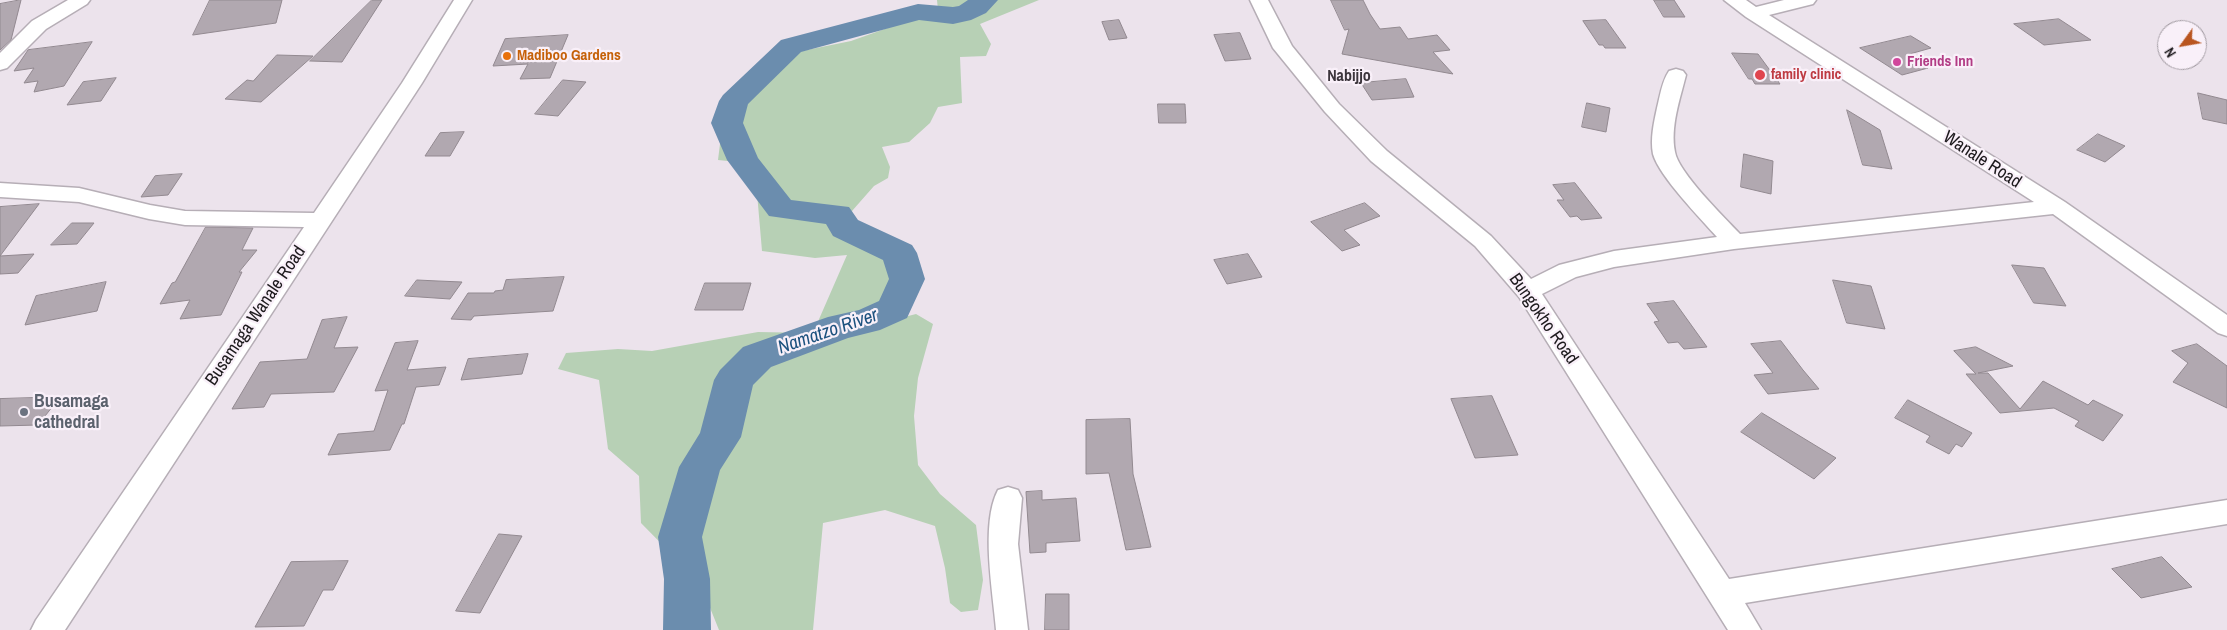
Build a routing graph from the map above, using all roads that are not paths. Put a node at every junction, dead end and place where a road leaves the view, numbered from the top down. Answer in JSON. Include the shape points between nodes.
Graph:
{"nodes":[{"id":1,"x":82,"y":0,"type":"edge"},
{"id":2,"x":463,"y":0,"type":"edge"},
{"id":3,"x":1259,"y":0,"type":"edge"},
{"id":4,"x":1733,"y":0,"type":"edge"},
{"id":5,"x":1807,"y":0,"type":"edge"},
{"id":6,"x":1753,"y":13,"type":"junction"},
{"id":7,"x":0,"y":64,"type":"edge"},
{"id":8,"x":1676,"y":75,"type":"dead end"},
{"id":9,"x":0,"y":190,"type":"edge"},
{"id":10,"x":2056,"y":207,"type":"junction"},
{"id":11,"x":320,"y":220,"type":"junction"},
{"id":12,"x":1734,"y":242,"type":"junction"},
{"id":13,"x":1528,"y":291,"type":"junction"},
{"id":14,"x":2227,"y":327,"type":"edge"},
{"id":15,"x":1008,"y":498,"type":"dead end"},
{"id":16,"x":2227,"y":512,"type":"edge"},
{"id":17,"x":1723,"y":593,"type":"junction"},
{"id":18,"x":47,"y":630,"type":"edge"},
{"id":19,"x":1012,"y":630,"type":"edge"},
{"id":20,"x":1745,"y":630,"type":"edge"}],
"edges":[{"from":1,"to":7,"type":"street","via":[[39,26]]},
{"from":2,"to":11,"type":"street","name":"Busamaga Wanale Road","via":[[412,84]]},
{"from":3,"to":13,"type":"street","name":"Bungokho Road","via":[[1283,48],[1332,108],[1385,161],[1483,240]]},
{"from":4,"to":6,"type":"street","name":"Wanale Road"},
{"from":5,"to":6,"type":"street"},
{"from":6,"to":10,"type":"street","name":"Wanale Road"},
{"from":8,"to":12,"type":"street","via":[[1666,115],[1664,156]]},
{"from":9,"to":11,"type":"street","via":[[79,195],[185,218]]},
{"from":10,"to":12,"type":"street"},
{"from":10,"to":14,"type":"street","name":"Wanale Road"},
{"from":11,"to":18,"type":"street","name":"Busamaga Wanale Road"},
{"from":12,"to":13,"type":"street","via":[[1606,260],[1568,271]]},
{"from":13,"to":17,"type":"street","name":"Bungokho Road"},
{"from":15,"to":19,"type":"street","via":[[1003,544]]},
{"from":16,"to":17,"type":"street"},
{"from":17,"to":20,"type":"street","name":"Bungokho Road"}]}
